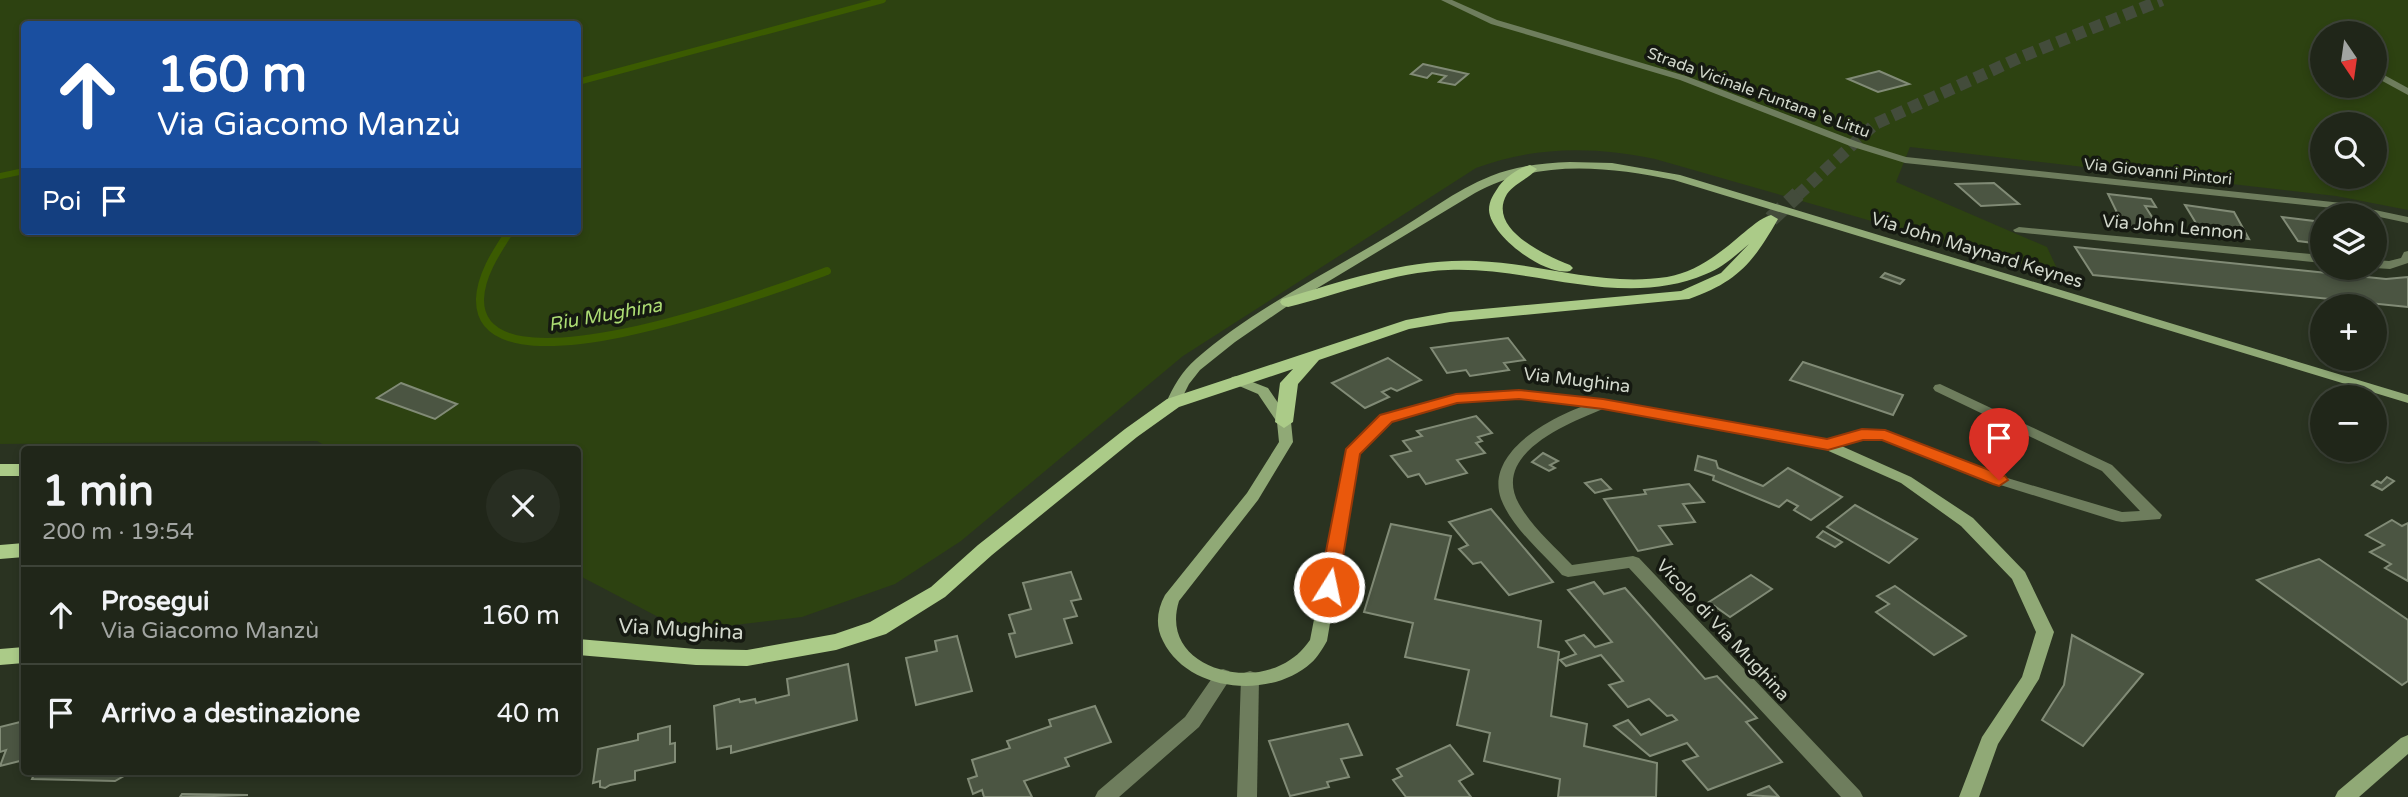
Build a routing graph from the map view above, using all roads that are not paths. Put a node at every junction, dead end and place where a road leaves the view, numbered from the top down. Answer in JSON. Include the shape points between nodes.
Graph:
{"nodes":[{"id":1,"x":1445,"y":0,"type":"edge"},
{"id":2,"x":2387,"y":80,"type":"edge"},
{"id":3,"x":2408,"y":92,"type":"edge"},
{"id":4,"x":1905,"y":160,"type":"joint"},
{"id":5,"x":1530,"y":169,"type":"junction"},
{"id":6,"x":2408,"y":220,"type":"edge"},
{"id":7,"x":2020,"y":230,"type":"dead end"},
{"id":8,"x":2408,"y":254,"type":"edge"},
{"id":9,"x":2310,"y":258,"type":"edge"},
{"id":10,"x":2387,"y":265,"type":"edge"},
{"id":11,"x":1665,"y":281,"type":"junction"},
{"id":12,"x":1288,"y":302,"type":"junction"},
{"id":13,"x":1316,"y":353,"type":"junction"},
{"id":14,"x":1237,"y":380,"type":"junction"},
{"id":15,"x":1940,"y":388,"type":"dead end"},
{"id":16,"x":2408,"y":399,"type":"edge"},
{"id":17,"x":1173,"y":403,"type":"junction"},
{"id":18,"x":1603,"y":404,"type":"junction"},
{"id":19,"x":1284,"y":422,"type":"junction"},
{"id":20,"x":1828,"y":445,"type":"junction"},
{"id":21,"x":0,"y":470,"type":"edge"},
{"id":22,"x":21,"y":470,"type":"edge"},
{"id":23,"x":21,"y":550,"type":"edge"},
{"id":24,"x":0,"y":552,"type":"edge"},
{"id":25,"x":581,"y":647,"type":"edge"},
{"id":26,"x":21,"y":655,"type":"edge"},
{"id":27,"x":0,"y":657,"type":"edge"},
{"id":28,"x":1223,"y":676,"type":"junction"},
{"id":29,"x":1250,"y":678,"type":"junction"},
{"id":30,"x":2408,"y":743,"type":"edge"},
{"id":31,"x":1105,"y":797,"type":"edge"},
{"id":32,"x":1247,"y":797,"type":"edge"},
{"id":33,"x":1853,"y":797,"type":"edge"},
{"id":34,"x":1969,"y":797,"type":"edge"},
{"id":35,"x":2345,"y":797,"type":"edge"}],
"edges":[{"from":1,"to":4,"type":"street","name":"Strada Vicinale Funtana 'e Littu","via":[[1494,22],[1683,78]]},
{"from":2,"to":3,"type":"street"},
{"from":4,"to":6,"type":"street","name":"Via Giovanni Pintori","via":[[2342,206]]},
{"from":5,"to":11,"type":"main road","via":[[1506,183],[1497,200],[1497,219],[1511,239],[1539,257],[1577,272]]},
{"from":5,"to":12,"type":"street","name":"Via John Maynard Keynes","via":[[1485,182]]},
{"from":5,"to":16,"type":"street","name":"Via John Maynard Keynes","via":[[1592,165],[1676,177]]},
{"from":7,"to":9,"type":"street","name":"Via John Lennon"},
{"from":8,"to":10,"type":"street","via":[[2406,260]]},
{"from":11,"to":12,"type":"main road","via":[[1602,282],[1484,264],[1447,265],[1373,276]]},
{"from":11,"to":13,"type":"main road","name":"Via Mughina","via":[[1699,272],[1723,258],[1770,219],[1737,270],[1715,285],[1683,296],[1450,317],[1406,325]]},
{"from":12,"to":17,"type":"street","name":"Via John Maynard Keynes","via":[[1205,358],[1182,380]]},
{"from":13,"to":14,"type":"main road","name":"Via Mughina"},
{"from":13,"to":19,"type":"main road","via":[[1289,383]]},
{"from":14,"to":17,"type":"main road","name":"Via Mughina"},
{"from":14,"to":19,"type":"street","via":[[1264,391]]},
{"from":15,"to":20,"type":"street","via":[[2108,468],[2154,515],[2122,517],[1999,480],[1885,435],[1862,435]]},
{"from":17,"to":25,"type":"main road","name":"Via Mughina","via":[[937,592],[878,628],[836,642],[758,657]]},
{"from":18,"to":20,"type":"street","name":"Via Mughina"},
{"from":18,"to":29,"type":"street","name":"Via Mughina","via":[[1519,394],[1456,398],[1386,419],[1352,453],[1318,641],[1306,658],[1286,671]]},
{"from":18,"to":33,"type":"street","name":"Vicolo di Via Mughina","via":[[1527,443],[1506,467],[1503,487],[1510,503],[1568,571],[1633,562]]},
{"from":19,"to":28,"type":"street","name":"Via Mughina","via":[[1286,442],[1253,496],[1171,599],[1166,615],[1167,632],[1188,662]]},
{"from":20,"to":34,"type":"street","name":"Via Mughina","via":[[1906,480],[1967,522],[2019,576],[2045,632],[2030,679],[1989,742]]},
{"from":21,"to":22,"type":"main road"},
{"from":23,"to":24,"type":"main road"},
{"from":26,"to":27,"type":"main road"},
{"from":28,"to":29,"type":"street","name":"Via Mughina"},
{"from":28,"to":31,"type":"street","via":[[1192,722]]},
{"from":29,"to":32,"type":"street"},
{"from":30,"to":35,"type":"street"}]}
